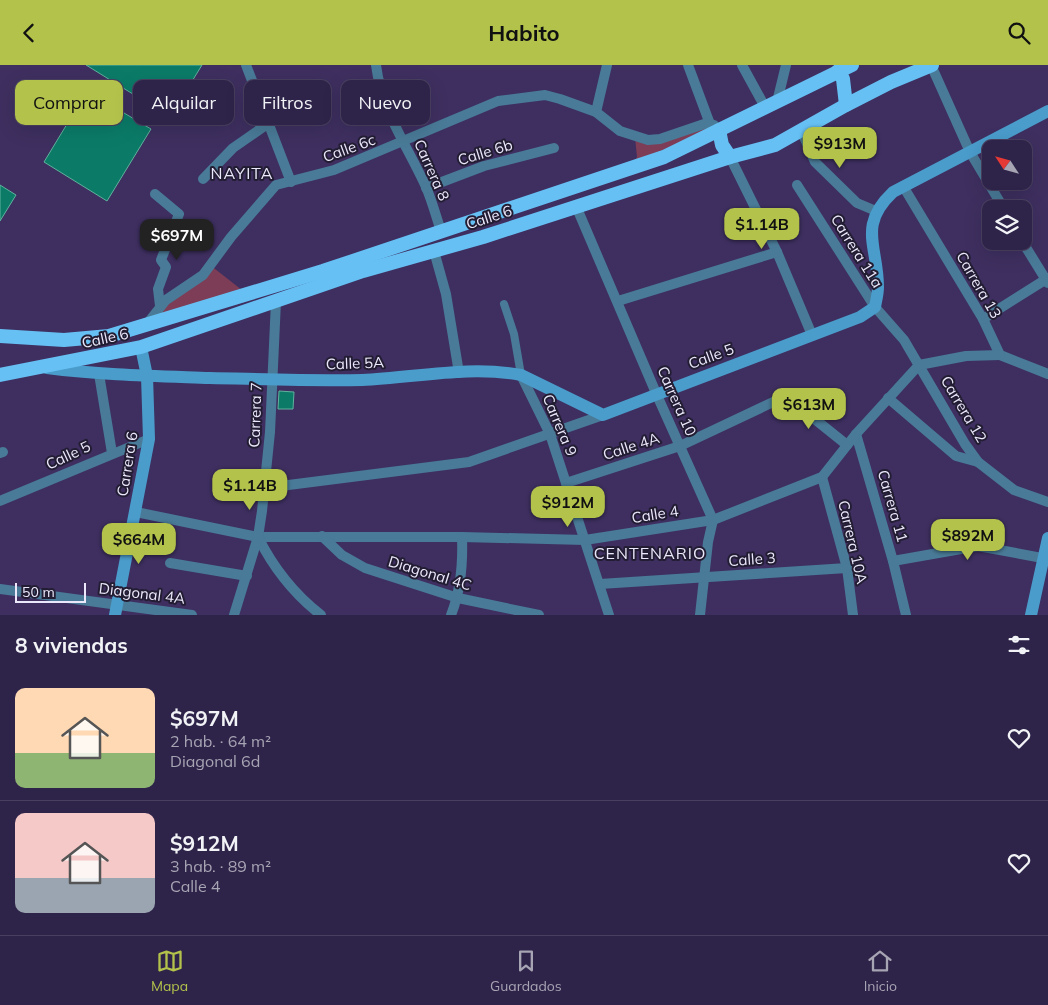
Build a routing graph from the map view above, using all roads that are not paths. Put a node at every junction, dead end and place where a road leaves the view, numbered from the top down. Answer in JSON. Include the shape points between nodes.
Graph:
{"nodes":[{"id":1,"x":246,"y":65,"type":"edge"},
{"id":2,"x":376,"y":65,"type":"edge"},
{"id":3,"x":607,"y":65,"type":"edge"},
{"id":4,"x":688,"y":65,"type":"edge"},
{"id":5,"x":742,"y":65,"type":"edge"},
{"id":6,"x":786,"y":65,"type":"edge"},
{"id":7,"x":852,"y":65,"type":"edge"},
{"id":8,"x":931,"y":65,"type":"edge"},
{"id":9,"x":838,"y":71,"type":"junction"},
{"id":10,"x":251,"y":80,"type":"edge"},
{"id":11,"x":771,"y":105,"type":"junction"},
{"id":12,"x":846,"y":105,"type":"junction"},
{"id":13,"x":1048,"y":111,"type":"edge"},
{"id":14,"x":596,"y":112,"type":"junction"},
{"id":15,"x":266,"y":125,"type":"edge"},
{"id":16,"x":270,"y":125,"type":"edge"},
{"id":17,"x":714,"y":127,"type":"junction"},
{"id":18,"x":802,"y":132,"type":"junction"},
{"id":19,"x":403,"y":142,"type":"junction"},
{"id":20,"x":554,"y":148,"type":"dead end"},
{"id":21,"x":970,"y":152,"type":"junction"},
{"id":22,"x":730,"y":157,"type":"junction"},
{"id":23,"x":203,"y":179,"type":"dead end"},
{"id":24,"x":291,"y":181,"type":"junction"},
{"id":25,"x":797,"y":185,"type":"dead end"},
{"id":26,"x":903,"y":186,"type":"junction"},
{"id":27,"x":426,"y":188,"type":"junction"},
{"id":28,"x":155,"y":194,"type":"dead end"},
{"id":29,"x":999,"y":200,"type":"edge"},
{"id":30,"x":576,"y":206,"type":"junction"},
{"id":31,"x":876,"y":211,"type":"junction"},
{"id":32,"x":441,"y":231,"type":"junction"},
{"id":33,"x":1028,"y":250,"type":"edge"},
{"id":34,"x":434,"y":251,"type":"junction"},
{"id":35,"x":777,"y":251,"type":"junction"},
{"id":36,"x":1047,"y":280,"type":"edge"},
{"id":37,"x":276,"y":301,"type":"junction"},
{"id":38,"x":618,"y":301,"type":"junction"},
{"id":39,"x":504,"y":304,"type":"dead end"},
{"id":40,"x":160,"y":306,"type":"junction"},
{"id":41,"x":875,"y":307,"type":"junction"},
{"id":42,"x":983,"y":319,"type":"junction"},
{"id":43,"x":146,"y":325,"type":"junction"},
{"id":44,"x":812,"y":335,"type":"junction"},
{"id":45,"x":3,"y":337,"type":"edge"},
{"id":46,"x":141,"y":347,"type":"junction"},
{"id":47,"x":1000,"y":355,"type":"junction"},
{"id":48,"x":919,"y":365,"type":"junction"},
{"id":49,"x":44,"y":367,"type":"junction"},
{"id":50,"x":2,"y":373,"type":"edge"},
{"id":51,"x":459,"y":373,"type":"junction"},
{"id":52,"x":99,"y":374,"type":"junction"},
{"id":53,"x":1048,"y":374,"type":"edge"},
{"id":54,"x":521,"y":375,"type":"junction"},
{"id":55,"x":147,"y":376,"type":"junction"},
{"id":56,"x":271,"y":379,"type":"junction"},
{"id":57,"x":656,"y":393,"type":"junction"},
{"id":58,"x":888,"y":398,"type":"junction"},
{"id":59,"x":603,"y":415,"type":"junction"},
{"id":60,"x":550,"y":434,"type":"junction"},
{"id":61,"x":856,"y":434,"type":"junction"},
{"id":62,"x":149,"y":439,"type":"junction"},
{"id":63,"x":847,"y":445,"type":"junction"},
{"id":64,"x":680,"y":446,"type":"junction"},
{"id":65,"x":112,"y":453,"type":"junction"},
{"id":66,"x":978,"y":463,"type":"junction"},
{"id":67,"x":822,"y":477,"type":"junction"},
{"id":68,"x":566,"y":483,"type":"junction"},
{"id":69,"x":265,"y":488,"type":"junction"},
{"id":70,"x":0,"y":501,"type":"edge"},
{"id":71,"x":1048,"y":502,"type":"edge"},
{"id":72,"x":136,"y":512,"type":"junction"},
{"id":73,"x":713,"y":520,"type":"junction"},
{"id":74,"x":322,"y":536,"type":"junction"},
{"id":75,"x":258,"y":537,"type":"junction"},
{"id":76,"x":462,"y":537,"type":"junction"},
{"id":77,"x":1048,"y":538,"type":"edge"},
{"id":78,"x":585,"y":540,"type":"junction"},
{"id":79,"x":1045,"y":558,"type":"edge"},
{"id":80,"x":893,"y":561,"type":"junction"},
{"id":81,"x":170,"y":563,"type":"dead end"},
{"id":82,"x":847,"y":568,"type":"junction"},
{"id":83,"x":246,"y":575,"type":"junction"},
{"id":84,"x":704,"y":577,"type":"junction"},
{"id":85,"x":600,"y":584,"type":"junction"},
{"id":86,"x":0,"y":589,"type":"edge"},
{"id":87,"x":458,"y":598,"type":"junction"},
{"id":88,"x":116,"y":610,"type":"edge"},
{"id":89,"x":192,"y":615,"type":"edge"},
{"id":90,"x":234,"y":615,"type":"edge"},
{"id":91,"x":321,"y":615,"type":"edge"},
{"id":92,"x":451,"y":615,"type":"edge"},
{"id":93,"x":539,"y":615,"type":"edge"},
{"id":94,"x":609,"y":615,"type":"edge"},
{"id":95,"x":700,"y":615,"type":"edge"},
{"id":96,"x":853,"y":615,"type":"edge"},
{"id":97,"x":906,"y":615,"type":"edge"},
{"id":98,"x":1031,"y":615,"type":"edge"}],
"edges":[{"from":1,"to":10,"type":"street"},
{"from":2,"to":19,"type":"street","name":"Carrera 8","via":[[380,95]]},
{"from":3,"to":14,"type":"street"},
{"from":4,"to":17,"type":"street"},
{"from":5,"to":11,"type":"street"},
{"from":6,"to":11,"type":"street"},
{"from":7,"to":9,"type":"highway","name":"Calle 6"},
{"from":8,"to":12,"type":"highway","name":"Calle 6"},
{"from":8,"to":21,"type":"street"},
{"from":9,"to":11,"type":"highway","name":"Calle 6"},
{"from":9,"to":12,"type":"highway","via":[[843,79]]},
{"from":11,"to":17,"type":"highway","name":"Calle 6"},
{"from":12,"to":18,"type":"highway","name":"Calle 6"},
{"from":13,"to":21,"type":"main road"},
{"from":14,"to":17,"type":"street","name":"Calle 6c","via":[[620,131],[648,140]]},
{"from":14,"to":19,"type":"street","name":"Calle 6c","via":[[545,95],[523,96],[498,101]]},
{"from":15,"to":23,"type":"street","via":[[233,148]]},
{"from":16,"to":24,"type":"street"},
{"from":17,"to":22,"type":"highway"},
{"from":17,"to":32,"type":"highway","name":"Calle 6","via":[[664,157]]},
{"from":18,"to":22,"type":"highway","name":"Calle 6","via":[[775,145]]},
{"from":18,"to":31,"type":"street","via":[[815,162],[857,203]]},
{"from":19,"to":24,"type":"street","name":"Calle 6c","via":[[334,170]]},
{"from":19,"to":27,"type":"street","name":"Carrera 8"},
{"from":20,"to":27,"type":"street","name":"Calle 6b","via":[[484,166]]},
{"from":21,"to":26,"type":"main road"},
{"from":21,"to":29,"type":"street"},
{"from":22,"to":30,"type":"highway","name":"Calle 6"},
{"from":22,"to":35,"type":"street"},
{"from":24,"to":40,"type":"street","name":"Calle 6c","via":[[276,185],[203,275]]},
{"from":25,"to":41,"type":"street","name":"Carrera 11a"},
{"from":26,"to":31,"type":"main road","via":[[893,191]]},
{"from":26,"to":42,"type":"street","name":"Carrera 13"},
{"from":27,"to":32,"type":"street","name":"Carrera 8"},
{"from":28,"to":40,"type":"street","via":[[179,214],[161,260],[166,267],[158,289]]},
{"from":30,"to":34,"type":"highway","name":"Calle 6"},
{"from":30,"to":38,"type":"street","name":"Carrera 10"},
{"from":31,"to":41,"type":"main road","via":[[872,227],[878,288]]},
{"from":32,"to":43,"type":"highway","name":"Calle 6"},
{"from":33,"to":36,"type":"street"},
{"from":34,"to":37,"type":"highway","name":"Calle 6"},
{"from":34,"to":51,"type":"street","via":[[446,294]]},
{"from":35,"to":38,"type":"street"},
{"from":35,"to":44,"type":"street"},
{"from":36,"to":42,"type":"street"},
{"from":37,"to":46,"type":"highway","name":"Calle 6"},
{"from":37,"to":56,"type":"street","name":"Carrera 7"},
{"from":38,"to":57,"type":"street","name":"Carrera 10"},
{"from":39,"to":54,"type":"street","name":"Carrera 9","via":[[514,334]]},
{"from":40,"to":43,"type":"street","name":"Calle 6c"},
{"from":41,"to":44,"type":"main road","name":"Calle 5","via":[[860,317]]},
{"from":41,"to":48,"type":"street","name":"Carrera 12","via":[[904,340]]},
{"from":42,"to":47,"type":"street","name":"Carrera 13"},
{"from":43,"to":45,"type":"highway","name":"Calle 6","via":[[109,335],[64,340]]},
{"from":44,"to":57,"type":"main road","name":"Calle 5"},
{"from":46,"to":49,"type":"highway","name":"Calle 6"},
{"from":46,"to":55,"type":"main road","name":"Carrera 6"},
{"from":47,"to":48,"type":"street","via":[[966,356]]},
{"from":47,"to":53,"type":"street"},
{"from":48,"to":58,"type":"street"},
{"from":48,"to":66,"type":"street","name":"Carrera 12"},
{"from":49,"to":50,"type":"highway","name":"Calle 6"},
{"from":49,"to":52,"type":"main road","name":"Calle 6"},
{"from":51,"to":54,"type":"main road","name":"Calle 5A"},
{"from":51,"to":56,"type":"main road","name":"Calle 5A","via":[[363,380]]},
{"from":52,"to":55,"type":"main road","name":"Calle 5A"},
{"from":52,"to":65,"type":"street"},
{"from":54,"to":59,"type":"main road","name":"Calle 5A"},
{"from":54,"to":60,"type":"street","name":"Carrera 9"},
{"from":55,"to":56,"type":"main road","name":"Calle 5A"},
{"from":55,"to":62,"type":"main road","name":"Carrera 6"},
{"from":56,"to":69,"type":"street","name":"Carrera 7"},
{"from":57,"to":59,"type":"main road","name":"Calle 5"},
{"from":57,"to":64,"type":"street","name":"Carrera 10"},
{"from":58,"to":61,"type":"street"},
{"from":58,"to":66,"type":"street","via":[[956,457]]},
{"from":59,"to":60,"type":"street","name":"Calle 5"},
{"from":60,"to":68,"type":"street","name":"Carrera 9"},
{"from":60,"to":69,"type":"street","name":"Calle 5","via":[[469,462]]},
{"from":61,"to":63,"type":"street"},
{"from":61,"to":80,"type":"street","name":"Carrera 11"},
{"from":62,"to":65,"type":"street","name":"Calle 5"},
{"from":62,"to":72,"type":"main road","name":"Carrera 6"},
{"from":63,"to":64,"type":"street","name":"Calle 4A","via":[[786,396]]},
{"from":63,"to":67,"type":"street"},
{"from":64,"to":68,"type":"street","name":"Calle 4A"},
{"from":64,"to":73,"type":"street","name":"Carrera 10"},
{"from":65,"to":70,"type":"street","name":"Calle 5"},
{"from":66,"to":71,"type":"street","name":"Carrera 12","via":[[1014,490]]},
{"from":67,"to":73,"type":"street","name":"Calle 4"},
{"from":67,"to":82,"type":"street","name":"Carrera 10A"},
{"from":68,"to":78,"type":"street","name":"Carrera 9"},
{"from":69,"to":75,"type":"street","name":"Carrera 7"},
{"from":72,"to":75,"type":"street","name":"Calle 4"},
{"from":72,"to":88,"type":"main road","name":"Carrera 6"},
{"from":73,"to":78,"type":"street","name":"Calle 4"},
{"from":73,"to":84,"type":"street"},
{"from":74,"to":75,"type":"street","name":"Calle 4"},
{"from":74,"to":76,"type":"street","name":"Calle 4"},
{"from":74,"to":87,"type":"street","name":"Diagonal 4C","via":[[342,555],[365,568]]},
{"from":75,"to":83,"type":"street","name":"Carrera 7"},
{"from":75,"to":91,"type":"street","via":[[290,585]]},
{"from":76,"to":78,"type":"street","name":"Calle 4"},
{"from":76,"to":87,"type":"street"},
{"from":77,"to":79,"type":"main road"},
{"from":78,"to":85,"type":"street","name":"Carrera 9"},
{"from":79,"to":80,"type":"street","via":[[978,546]]},
{"from":79,"to":98,"type":"main road"},
{"from":80,"to":97,"type":"street","name":"Carrera 11"},
{"from":81,"to":83,"type":"street"},
{"from":82,"to":84,"type":"street","name":"Calle 3"},
{"from":82,"to":96,"type":"street","name":"Carrera 10A"},
{"from":83,"to":90,"type":"street","name":"Carrera 7"},
{"from":84,"to":85,"type":"street","name":"Calle 3"},
{"from":84,"to":95,"type":"street"},
{"from":85,"to":94,"type":"street","name":"Carrera 9"},
{"from":86,"to":88,"type":"street","name":"Diagonal 4A"},
{"from":87,"to":92,"type":"street"},
{"from":87,"to":93,"type":"street","name":"Diagonal 4C"},
{"from":88,"to":89,"type":"street","name":"Diagonal 4A"}]}
